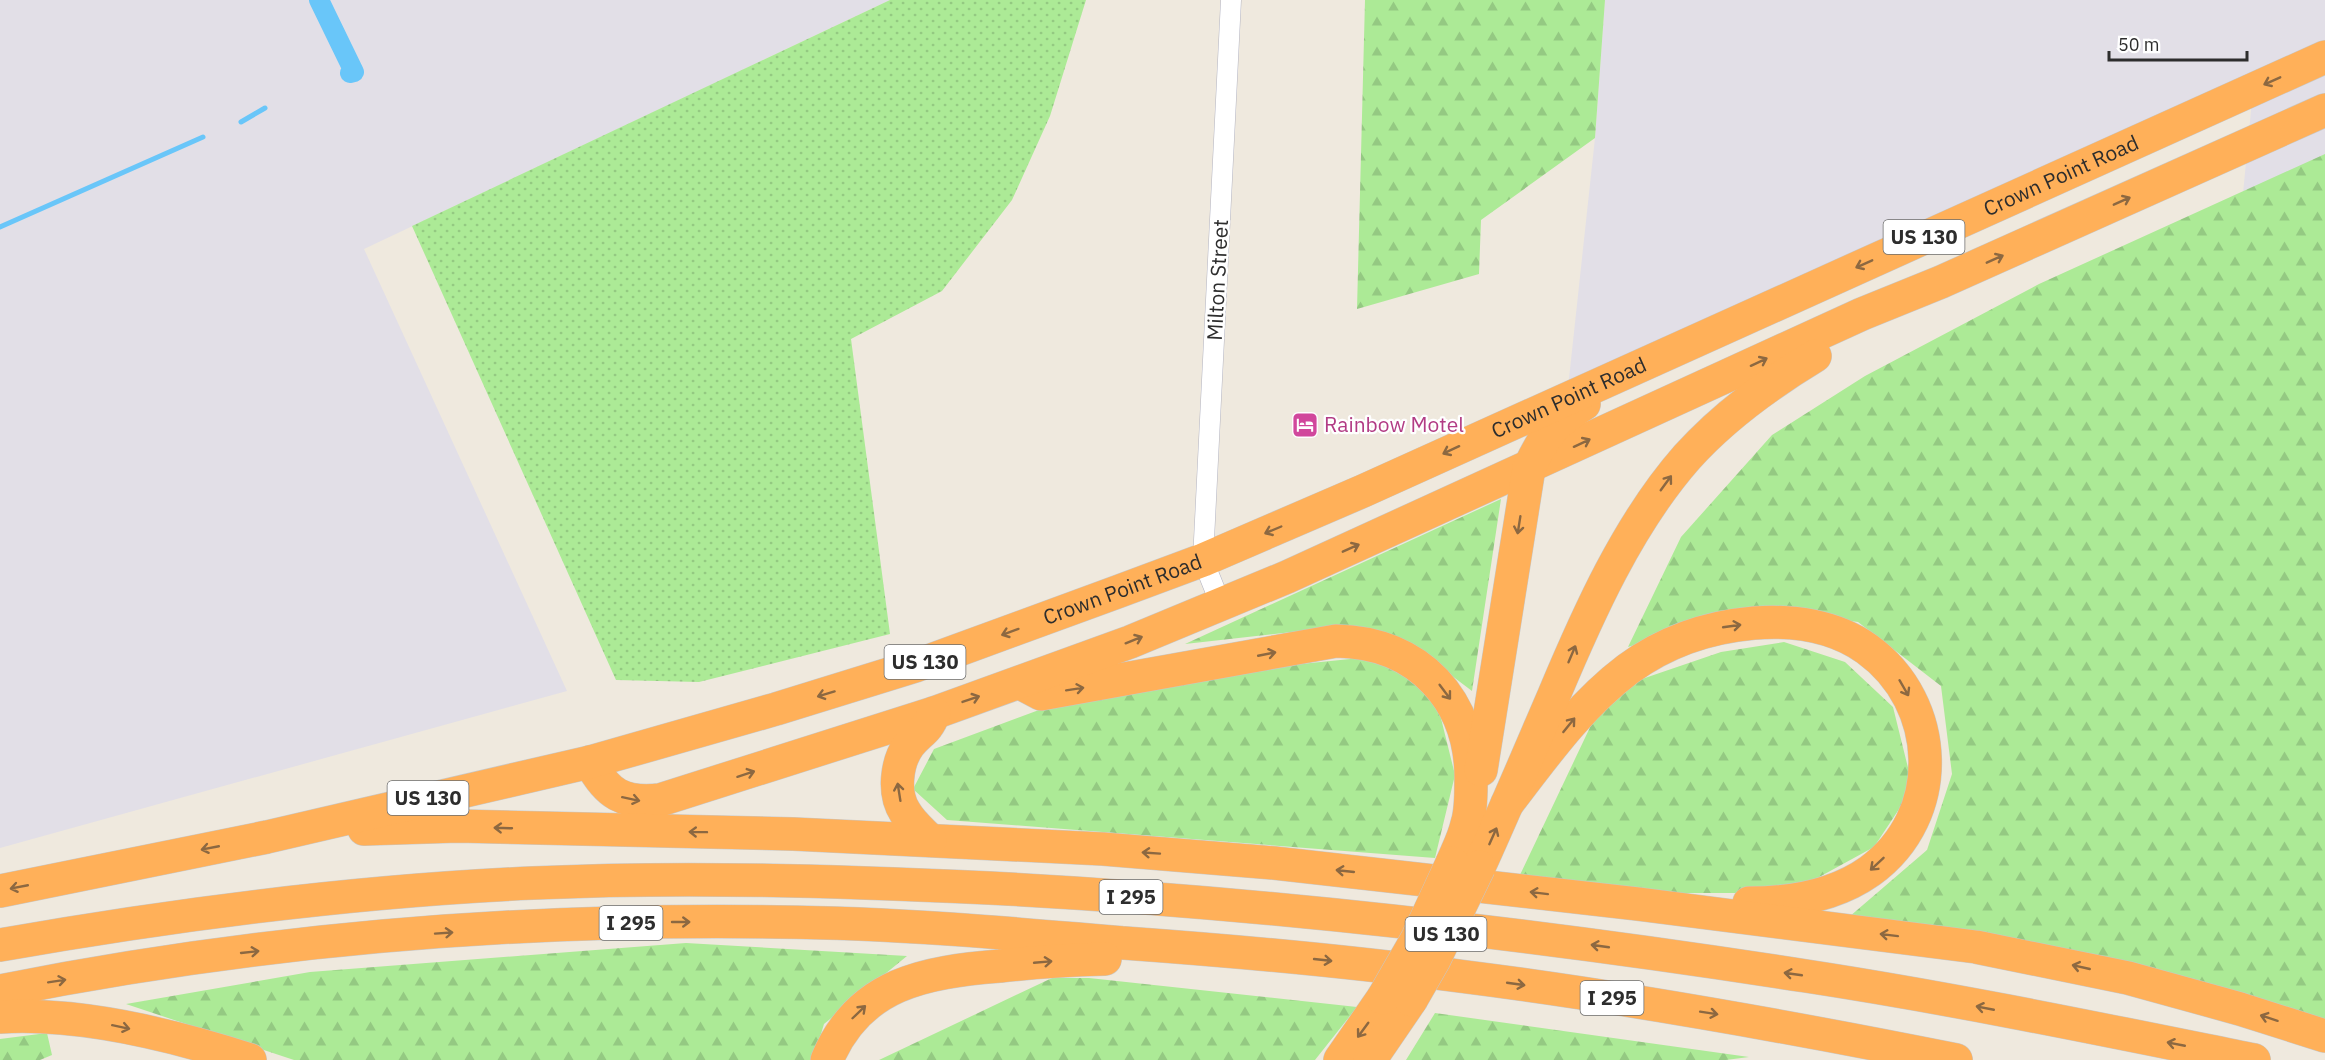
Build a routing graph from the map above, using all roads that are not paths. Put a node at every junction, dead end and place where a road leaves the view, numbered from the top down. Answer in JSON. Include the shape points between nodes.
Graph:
{"nodes":[{"id":1,"x":1231,"y":0,"type":"edge"},
{"id":2,"x":2325,"y":57,"type":"edge"},
{"id":3,"x":2325,"y":110,"type":"edge"},
{"id":4,"x":1941,"y":282,"type":"junction"},
{"id":5,"x":1659,"y":356,"type":"junction"},
{"id":6,"x":1529,"y":468,"type":"junction"},
{"id":7,"x":1203,"y":560,"type":"junction"},
{"id":8,"x":1221,"y":605,"type":"junction"},
{"id":9,"x":1020,"y":682,"type":"junction"},
{"id":10,"x":934,"y":713,"type":"junction"},
{"id":11,"x":590,"y":762,"type":"junction"},
{"id":12,"x":691,"y":792,"type":"junction"},
{"id":13,"x":1507,"y":804,"type":"junction"},
{"id":14,"x":1467,"y":824,"type":"junction"},
{"id":15,"x":819,"y":835,"type":"junction"},
{"id":16,"x":267,"y":837,"type":"junction"},
{"id":17,"x":930,"y":840,"type":"junction"},
{"id":18,"x":1466,"y":865,"type":"junction"},
{"id":19,"x":0,"y":891,"type":"edge"},
{"id":20,"x":1638,"y":904,"type":"junction"},
{"id":21,"x":0,"y":945,"type":"edge"},
{"id":22,"x":1264,"y":954,"type":"junction"},
{"id":23,"x":0,"y":991,"type":"edge"},
{"id":24,"x":1397,"y":999,"type":"junction"},
{"id":25,"x":0,"y":1017,"type":"edge"},
{"id":26,"x":2325,"y":1036,"type":"edge"},
{"id":27,"x":250,"y":1060,"type":"edge"},
{"id":28,"x":827,"y":1060,"type":"edge"},
{"id":29,"x":1340,"y":1060,"type":"edge"},
{"id":30,"x":1370,"y":1060,"type":"edge"},
{"id":31,"x":1956,"y":1060,"type":"edge"},
{"id":32,"x":2254,"y":1060,"type":"edge"}],
"edges":[{"from":1,"to":7,"type":"street","name":"Milton Street"},
{"from":2,"to":5,"type":"highway","name":"Crown Point Road","number":"US 130","one_way":true},
{"from":4,"to":3,"type":"highway","number":"US 130","one_way":true},
{"from":6,"to":4,"type":"highway","one_way":true},
{"from":13,"to":4,"type":"highway","number":"US 130","one_way":true,"via":[[1597,600],[1646,512],[1673,474],[1754,395]]},
{"from":5,"to":6,"type":"highway","via":[[1562,419],[1545,437]]},
{"from":5,"to":7,"type":"highway","name":"Crown Point Road","number":"US 130","one_way":true},
{"from":8,"to":6,"type":"highway","one_way":true},
{"from":6,"to":14,"type":"highway","one_way":true,"via":[[1482,766]]},
{"from":7,"to":8,"type":"street"},
{"from":7,"to":11,"type":"highway","name":"Crown Point Road","number":"US 130","one_way":true,"via":[[915,666]]},
{"from":9,"to":8,"type":"highway","one_way":true},
{"from":10,"to":9,"type":"highway","one_way":true},
{"from":9,"to":14,"type":"highway","one_way":true,"via":[[1041,694],[1336,641],[1375,646],[1401,656],[1425,672],[1443,689],[1456,710],[1471,758]]},
{"from":12,"to":10,"type":"highway","one_way":true},
{"from":17,"to":10,"type":"highway","one_way":true,"via":[[903,810],[898,783],[908,746],[929,726]]},
{"from":11,"to":12,"type":"highway","one_way":true,"via":[[607,788],[618,796],[660,800]]},
{"from":11,"to":16,"type":"highway","number":"US 130"},
{"from":12,"to":15,"type":"highway","via":[[731,814]]},
{"from":18,"to":13,"type":"highway","number":"US 130","one_way":true},
{"from":13,"to":20,"type":"highway","one_way":true,"via":[[1575,717],[1602,690],[1652,654],[1695,634],[1766,622],[1816,627],[1866,648],[1899,678],[1920,723],[1925,778],[1922,797],[1907,830],[1871,870],[1832,890],[1788,901]]},
{"from":14,"to":18,"type":"highway"},
{"from":15,"to":16,"type":"highway","one_way":true,"via":[[458,826],[351,829]]},
{"from":15,"to":17,"type":"highway"},
{"from":16,"to":19,"type":"highway","number":"US 130","one_way":true},
{"from":20,"to":17,"type":"highway","one_way":true,"via":[[1274,863]]},
{"from":18,"to":24,"type":"highway","bridge":true,"via":[[1429,915]]},
{"from":26,"to":20,"type":"highway","one_way":true,"via":[[2196,996],[2037,958],[1922,939]]},
{"from":32,"to":21,"type":"highway","number":"I 295","one_way":true,"via":[[1809,976],[1522,935],[1220,904],[867,882],[747,879],[533,883],[298,901]]},
{"from":23,"to":22,"type":"highway","number":"I 295","one_way":true,"via":[[205,957],[376,937],[639,922],[914,926]]},
{"from":28,"to":22,"type":"highway","one_way":true,"via":[[842,1030],[872,1000],[894,987],[938,972],[1104,959],[1206,965]]},
{"from":22,"to":31,"type":"highway","number":"I 295","one_way":true,"via":[[1458,976],[1657,1005]]},
{"from":24,"to":29,"type":"highway","one_way":true},
{"from":24,"to":30,"type":"highway"},
{"from":25,"to":27,"type":"highway","one_way":true,"via":[[72,1019],[112,1025]]}]}
